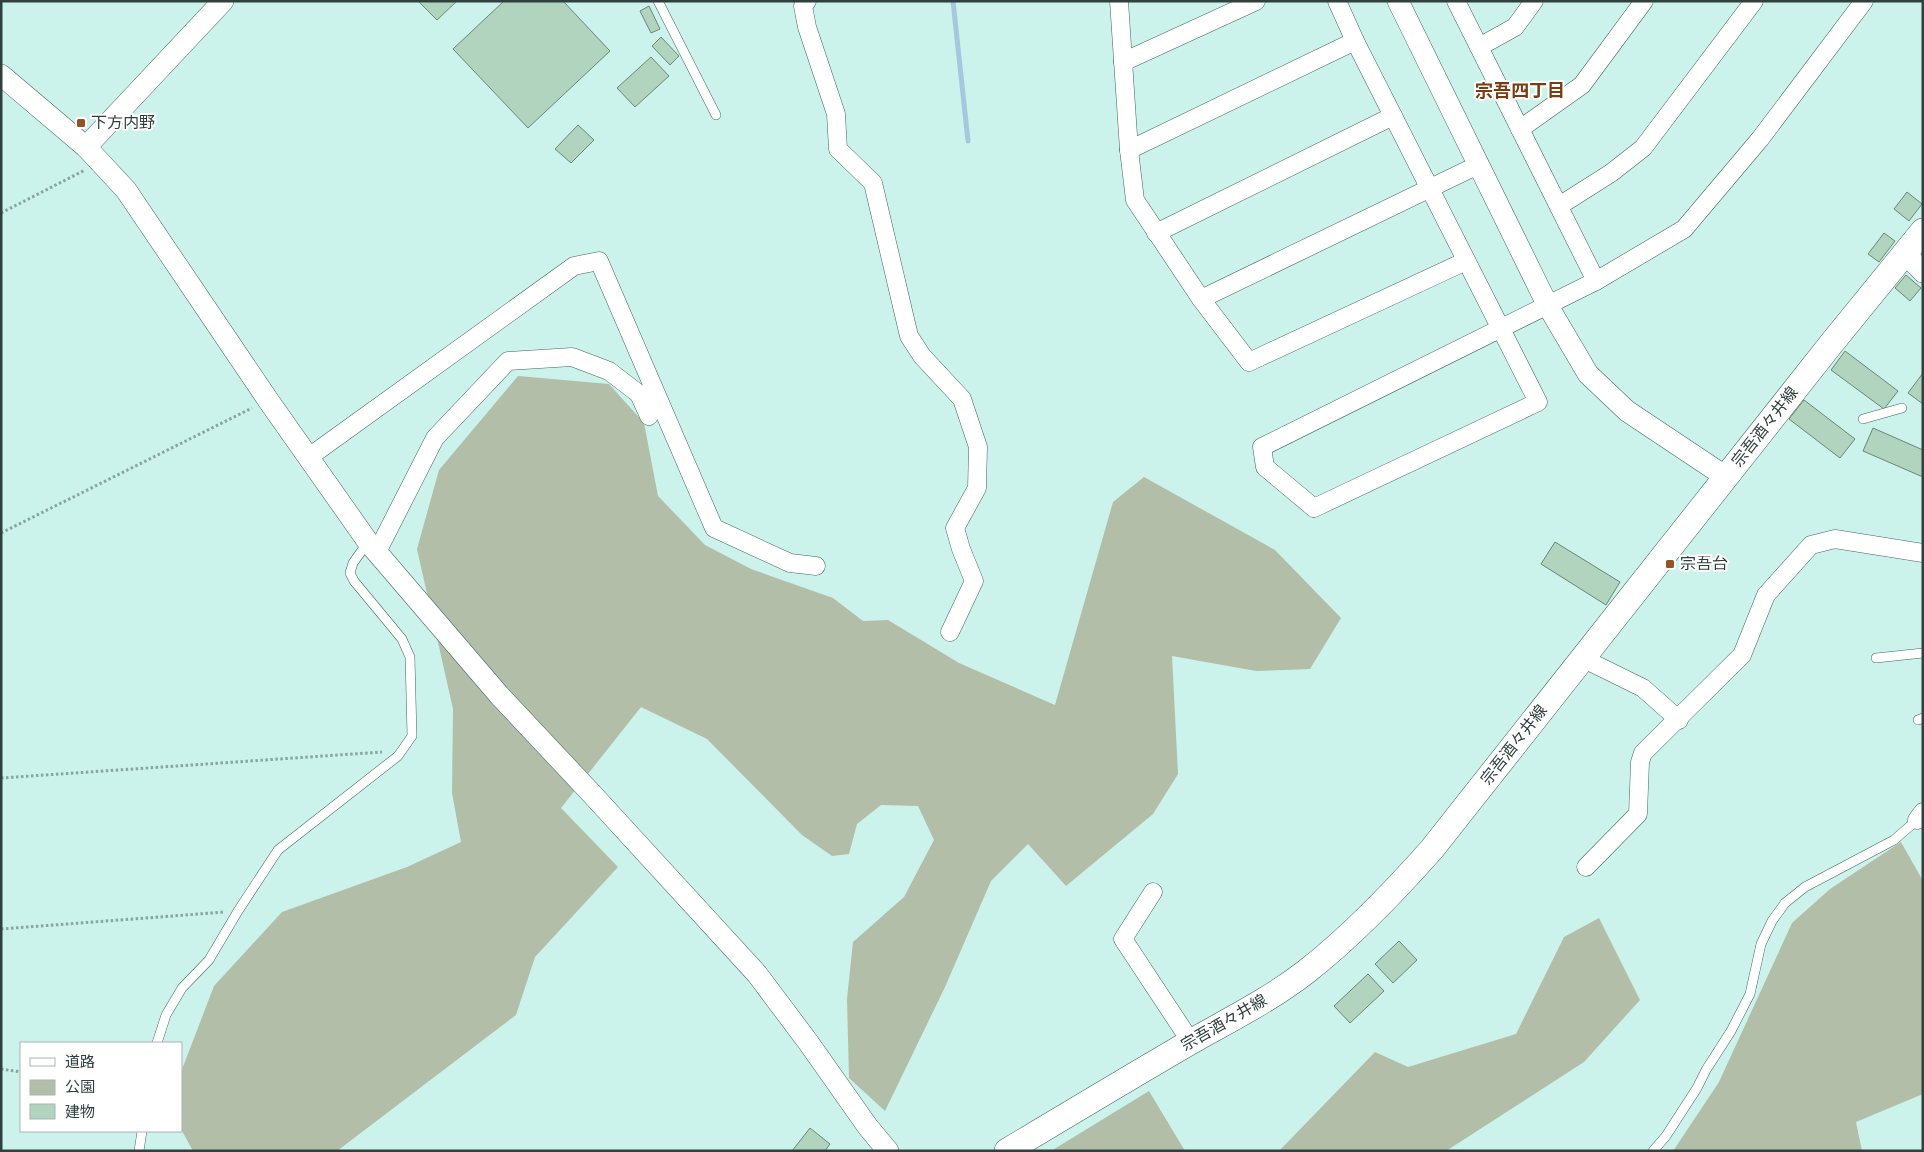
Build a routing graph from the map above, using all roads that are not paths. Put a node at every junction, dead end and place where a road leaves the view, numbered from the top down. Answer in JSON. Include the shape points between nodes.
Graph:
{"nodes":[{"id":1,"x":223,"y":1,"type":"edge"},
{"id":2,"x":658,"y":1,"type":"edge"},
{"id":3,"x":807,"y":1,"type":"edge"},
{"id":4,"x":1119,"y":1,"type":"edge"},
{"id":5,"x":1256,"y":1,"type":"edge"},
{"id":6,"x":1337,"y":1,"type":"edge"},
{"id":7,"x":1398,"y":1,"type":"edge"},
{"id":8,"x":1456,"y":1,"type":"edge"},
{"id":9,"x":1534,"y":1,"type":"edge"},
{"id":10,"x":1644,"y":1,"type":"edge"},
{"id":11,"x":1754,"y":1,"type":"edge"},
{"id":12,"x":1864,"y":1,"type":"edge"},
{"id":13,"x":1354,"y":41,"type":"junction"},
{"id":14,"x":1479,"y":47,"type":"junction"},
{"id":15,"x":1123,"y":62,"type":"junction"},
{"id":16,"x":1,"y":75,"type":"edge"},
{"id":17,"x":716,"y":115,"type":"dead end"},
{"id":18,"x":1393,"y":116,"type":"junction"},
{"id":19,"x":1520,"y":129,"type":"junction"},
{"id":20,"x":86,"y":147,"type":"junction"},
{"id":21,"x":1129,"y":150,"type":"junction"},
{"id":22,"x":1478,"y":165,"type":"junction"},
{"id":23,"x":1429,"y":188,"type":"junction"},
{"id":24,"x":1559,"y":206,"type":"junction"},
{"id":25,"x":1923,"y":231,"type":"edge"},
{"id":26,"x":1156,"y":233,"type":"junction"},
{"id":27,"x":1906,"y":253,"type":"junction"},
{"id":28,"x":1466,"y":261,"type":"junction"},
{"id":29,"x":1923,"y":272,"type":"edge"},
{"id":30,"x":1596,"y":282,"type":"junction"},
{"id":31,"x":1200,"y":299,"type":"junction"},
{"id":32,"x":1548,"y":306,"type":"junction"},
{"id":33,"x":1501,"y":328,"type":"junction"},
{"id":34,"x":1902,"y":408,"type":"dead end"},
{"id":35,"x":649,"y":416,"type":"dead end"},
{"id":36,"x":1863,"y":419,"type":"dead end"},
{"id":37,"x":309,"y":457,"type":"junction"},
{"id":38,"x":1726,"y":477,"type":"junction"},
{"id":39,"x":373,"y":547,"type":"junction"},
{"id":40,"x":1923,"y":554,"type":"edge"},
{"id":41,"x":816,"y":566,"type":"dead end"},
{"id":42,"x":950,"y":632,"type":"dead end"},
{"id":43,"x":1923,"y":654,"type":"edge"},
{"id":44,"x":1582,"y":658,"type":"junction"},
{"id":45,"x":1876,"y":658,"type":"dead end"},
{"id":46,"x":1679,"y":720,"type":"junction"},
{"id":47,"x":1920,"y":816,"type":"edge"},
{"id":48,"x":1586,"y":867,"type":"dead end"},
{"id":49,"x":1153,"y":892,"type":"dead end"},
{"id":50,"x":157,"y":1042,"type":"edge"},
{"id":51,"x":1191,"y":1042,"type":"junction"},
{"id":52,"x":142,"y":1132,"type":"edge"},
{"id":53,"x":139,"y":1151,"type":"edge"},
{"id":54,"x":888,"y":1151,"type":"edge"},
{"id":55,"x":1007,"y":1151,"type":"edge"},
{"id":56,"x":1653,"y":1151,"type":"edge"}],
"edges":[{"from":1,"to":20,"type":"street"},
{"from":2,"to":17,"type":"lane"},
{"from":3,"to":42,"type":"street","via":[[803,6],[807,27],[836,114],[838,148],[873,183],[909,336],[922,356],[962,400],[978,447],[976,488],[955,528],[974,581]]},
{"from":4,"to":15,"type":"street"},
{"from":5,"to":15,"type":"street"},
{"from":6,"to":13,"type":"street"},
{"from":7,"to":22,"type":"street"},
{"from":8,"to":14,"type":"street"},
{"from":9,"to":14,"type":"street","via":[[1515,27]]},
{"from":10,"to":19,"type":"street","via":[[1582,85]]},
{"from":11,"to":24,"type":"street","via":[[1643,148]]},
{"from":12,"to":30,"type":"street","via":[[1760,139],[1684,229]]},
{"from":13,"to":18,"type":"street"},
{"from":13,"to":21,"type":"street"},
{"from":14,"to":19,"type":"street"},
{"from":15,"to":21,"type":"street"},
{"from":16,"to":20,"type":"street"},
{"from":18,"to":23,"type":"street"},
{"from":18,"to":26,"type":"street"},
{"from":19,"to":24,"type":"street"},
{"from":20,"to":37,"type":"street","via":[[126,190]]},
{"from":21,"to":26,"type":"street","via":[[1134,200]]},
{"from":22,"to":23,"type":"street"},
{"from":22,"to":32,"type":"street"},
{"from":23,"to":28,"type":"street"},
{"from":23,"to":31,"type":"street"},
{"from":24,"to":30,"type":"street"},
{"from":25,"to":27,"type":"main road","name":"宗吾酒々井線"},
{"from":26,"to":31,"type":"street"},
{"from":27,"to":29,"type":"street"},
{"from":27,"to":38,"type":"main road","name":"宗吾酒々井線"},
{"from":28,"to":31,"type":"street","via":[[1249,362]]},
{"from":28,"to":33,"type":"street"},
{"from":30,"to":32,"type":"street"},
{"from":32,"to":33,"type":"street"},
{"from":32,"to":38,"type":"street","via":[[1588,374],[1628,411]]},
{"from":33,"to":33,"type":"street","via":[[1538,402],[1314,508],[1265,467],[1262,447]]},
{"from":34,"to":36,"type":"lane"},
{"from":35,"to":39,"type":"street","via":[[639,394],[608,371],[572,357],[508,361],[435,438]]},
{"from":37,"to":39,"type":"street"},
{"from":37,"to":41,"type":"street","via":[[574,266],[599,261],[714,528],[790,563]]},
{"from":38,"to":44,"type":"main road","name":"宗吾酒々井線"},
{"from":39,"to":50,"type":"lane","via":[[354,563],[350,573],[402,639],[410,658],[412,736],[398,756],[278,850],[209,960],[182,988],[166,1015]]},
{"from":39,"to":54,"type":"street","via":[[499,695],[757,974]]},
{"from":40,"to":46,"type":"street","via":[[1835,539],[1811,545],[1766,595],[1742,655]]},
{"from":43,"to":45,"type":"lane"},
{"from":44,"to":46,"type":"street","via":[[1643,688]]},
{"from":44,"to":51,"type":"main road","name":"宗吾酒々井線","via":[[1432,849],[1392,893],[1306,972]]},
{"from":46,"to":48,"type":"street","via":[[1643,753],[1638,814]]},
{"from":47,"to":56,"type":"lane","via":[[1894,840],[1805,887],[1785,903],[1761,944],[1750,994],[1739,1016],[1697,1088]]},
{"from":49,"to":51,"type":"street","via":[[1123,939]]},
{"from":51,"to":55,"type":"main road","name":"宗吾酒々井線"},
{"from":52,"to":53,"type":"lane"}]}
